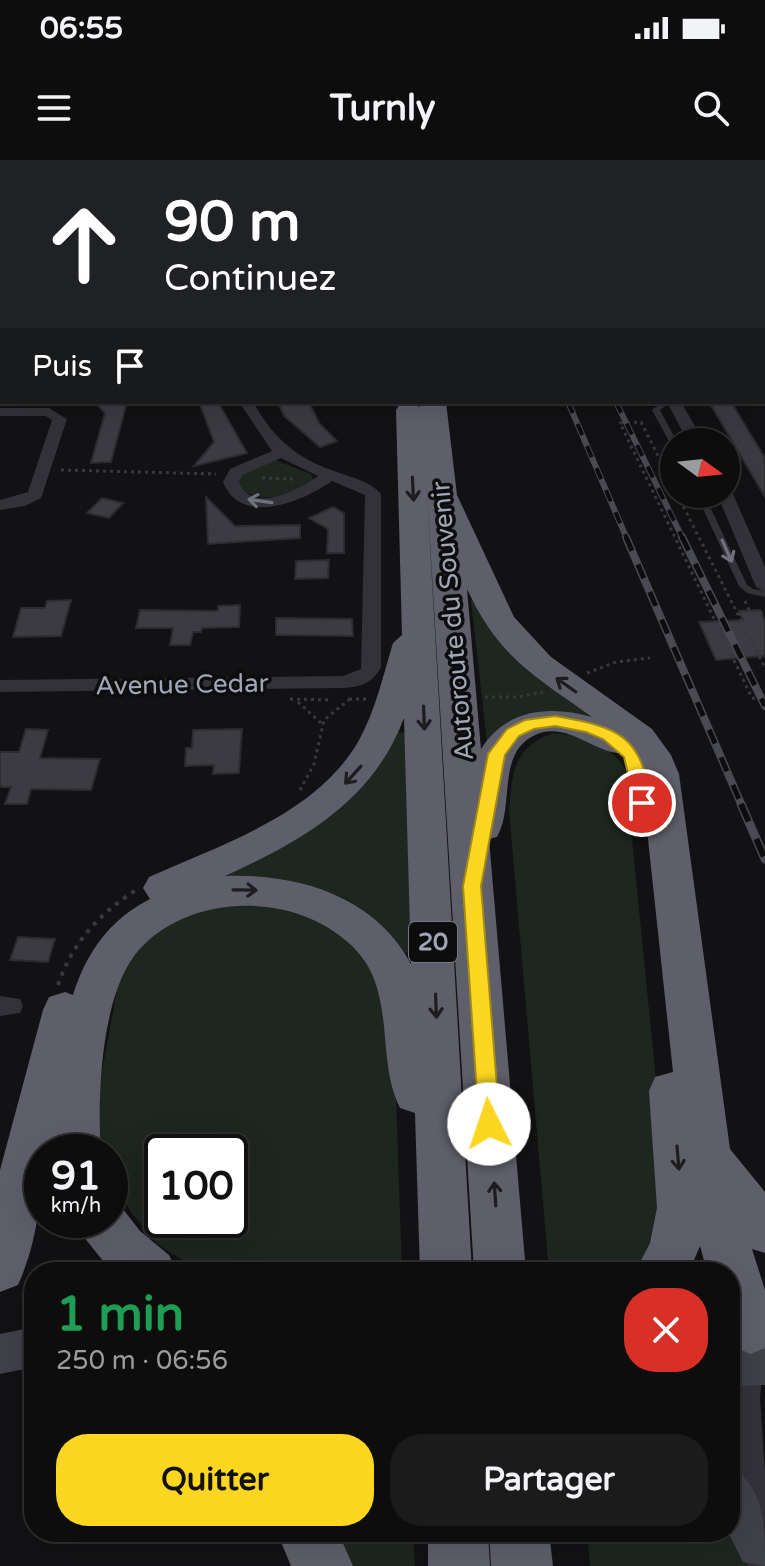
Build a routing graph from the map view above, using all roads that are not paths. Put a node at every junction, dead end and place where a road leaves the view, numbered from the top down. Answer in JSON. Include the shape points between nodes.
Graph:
{"nodes":[{"id":1,"x":247,"y":404,"type":"edge"},
{"id":2,"x":414,"y":404,"type":"edge"},
{"id":3,"x":664,"y":404,"type":"edge"},
{"id":4,"x":675,"y":404,"type":"edge"},
{"id":5,"x":0,"y":412,"type":"edge"},
{"id":6,"x":666,"y":428,"type":"edge"},
{"id":7,"x":688,"y":428,"type":"edge"},
{"id":8,"x":280,"y":453,"type":"junction"},
{"id":9,"x":330,"y":475,"type":"junction"},
{"id":10,"x":444,"y":498,"type":"junction"},
{"id":11,"x":0,"y":505,"type":"edge"},
{"id":12,"x":707,"y":508,"type":"edge"},
{"id":13,"x":731,"y":508,"type":"edge"},
{"id":14,"x":765,"y":587,"type":"edge"},
{"id":15,"x":765,"y":594,"type":"edge"},
{"id":16,"x":419,"y":612,"type":"junction"},
{"id":17,"x":0,"y":686,"type":"edge"},
{"id":18,"x":472,"y":886,"type":"junction"},
{"id":19,"x":77,"y":1134,"type":"edge"},
{"id":20,"x":708,"y":1157,"type":"junction"},
{"id":21,"x":765,"y":1230,"type":"edge"},
{"id":22,"x":114,"y":1238,"type":"edge"},
{"id":23,"x":139,"y":1262,"type":"edge"},
{"id":24,"x":443,"y":1262,"type":"edge"},
{"id":25,"x":445,"y":1262,"type":"edge"},
{"id":26,"x":499,"y":1262,"type":"edge"},
{"id":27,"x":666,"y":1262,"type":"edge"},
{"id":28,"x":728,"y":1262,"type":"edge"},
{"id":29,"x":0,"y":1268,"type":"edge"},
{"id":30,"x":740,"y":1311,"type":"edge"},
{"id":31,"x":24,"y":1349,"type":"edge"},
{"id":32,"x":0,"y":1354,"type":"edge"},
{"id":33,"x":751,"y":1354,"type":"edge"},
{"id":34,"x":0,"y":1362,"type":"edge"},
{"id":35,"x":24,"y":1366,"type":"edge"},
{"id":36,"x":740,"y":1393,"type":"edge"},
{"id":37,"x":740,"y":1404,"type":"edge"},
{"id":38,"x":740,"y":1510,"type":"edge"},
{"id":39,"x":311,"y":1542,"type":"edge"},
{"id":40,"x":458,"y":1542,"type":"edge"},
{"id":41,"x":520,"y":1542,"type":"edge"},
{"id":42,"x":762,"y":1553,"type":"edge"},
{"id":43,"x":322,"y":1566,"type":"edge"},
{"id":44,"x":459,"y":1566,"type":"edge"},
{"id":45,"x":522,"y":1566,"type":"edge"}],
"edges":[{"from":1,"to":8,"type":"street"},
{"from":2,"to":10,"type":"highway","name":"Autoroute du Souvenir","number":"20"},
{"from":2,"to":16,"type":"highway","name":"Autoroute du Souvenir","number":"20","one_way":true},
{"from":3,"to":6,"type":"lane","via":[[656,410]]},
{"from":4,"to":7,"type":"street"},
{"from":5,"to":11,"type":"street","via":[[49,412],[60,419],[35,495]]},
{"from":8,"to":9,"type":"street"},
{"from":9,"to":8,"type":"street","one_way":true,"via":[[284,501],[257,502],[235,492],[231,482],[236,472]]},
{"from":9,"to":17,"type":"street","name":"Avenue Cedar","via":[[373,494],[372,667],[363,679],[318,688]]},
{"from":10,"to":18,"type":"highway","name":"Autoroute du Souvenir","number":"20"},
{"from":20,"to":10,"type":"highway","one_way":true,"via":[[654,754],[636,733],[515,642],[493,607]]},
{"from":12,"to":15,"type":"lane","one_way":true,"via":[[743,586]]},
{"from":13,"to":14,"type":"street"},
{"from":16,"to":25,"type":"highway","name":"Autoroute du Souvenir","number":"20","one_way":true},
{"from":16,"to":29,"type":"highway","one_way":true,"via":[[383,728],[353,776],[294,823],[132,905],[105,926],[85,952],[73,979]]},
{"from":26,"to":18,"type":"highway","name":"Autoroute du Souvenir","number":"20","one_way":true},
{"from":18,"to":27,"type":"highway","one_way":true,"via":[[494,762],[506,739],[531,724],[567,722],[600,731],[625,747],[639,777],[681,1197],[678,1238]]},
{"from":19,"to":24,"type":"highway","one_way":true,"via":[[76,1098],[97,989],[106,963],[124,938],[164,908],[212,892],[264,891],[299,898],[359,927],[396,976]]},
{"from":20,"to":21,"type":"highway"},
{"from":20,"to":28,"type":"highway","via":[[711,1196]]},
{"from":22,"to":23,"type":"highway"},
{"from":30,"to":33,"type":"highway"},
{"from":31,"to":32,"type":"main road"},
{"from":33,"to":36,"type":"street"},
{"from":34,"to":35,"type":"main road"},
{"from":37,"to":42,"type":"street"},
{"from":38,"to":42,"type":"main road"},
{"from":39,"to":43,"type":"highway"},
{"from":40,"to":44,"type":"highway"},
{"from":41,"to":45,"type":"highway"}]}
